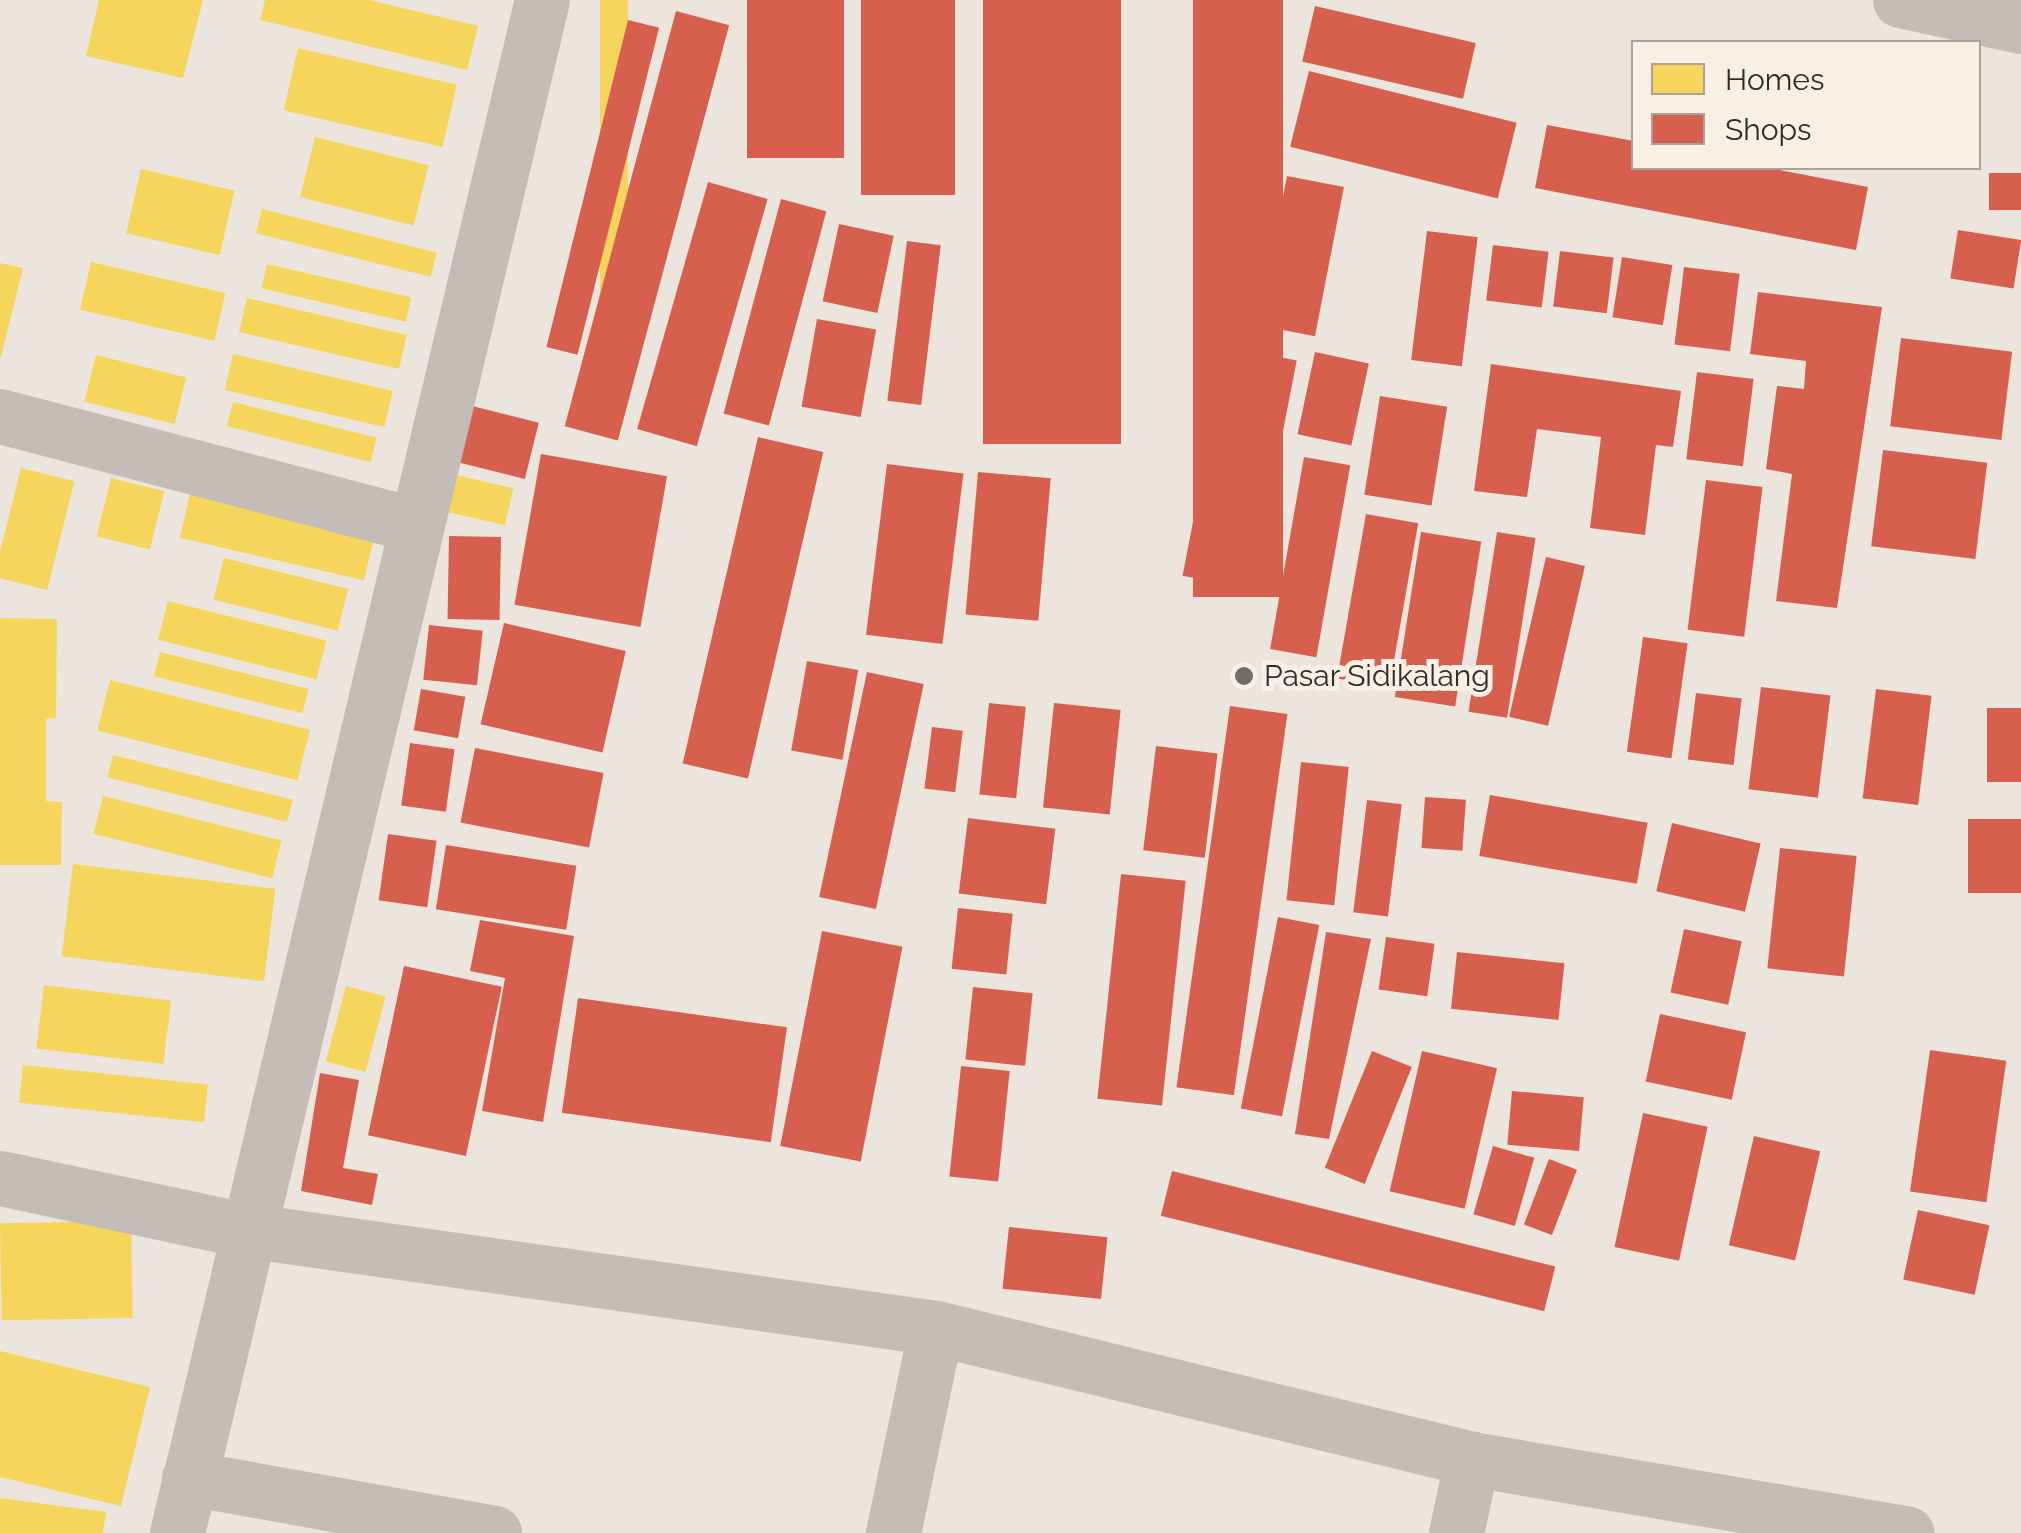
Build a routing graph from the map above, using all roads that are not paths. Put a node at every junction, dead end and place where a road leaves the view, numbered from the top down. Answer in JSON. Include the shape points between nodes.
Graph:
{"nodes":[{"id":1,"x":542,"y":0,"type":"edge"},
{"id":2,"x":1900,"y":0,"type":"edge"},
{"id":3,"x":2021,"y":26,"type":"edge"},
{"id":4,"x":0,"y":416,"type":"edge"},
{"id":5,"x":415,"y":525,"type":"junction"},
{"id":6,"x":0,"y":1178,"type":"edge"},
{"id":7,"x":245,"y":1230,"type":"junction"},
{"id":8,"x":936,"y":1328,"type":"junction"},
{"id":9,"x":1472,"y":1459,"type":"junction"},
{"id":10,"x":190,"y":1478,"type":"junction"},
{"id":11,"x":177,"y":1533,"type":"edge"},
{"id":12,"x":494,"y":1533,"type":"edge"},
{"id":13,"x":893,"y":1533,"type":"edge"},
{"id":14,"x":1456,"y":1533,"type":"edge"},
{"id":15,"x":1907,"y":1533,"type":"edge"}],
"edges":[{"from":1,"to":5,"type":"street"},
{"from":2,"to":3,"type":"street"},
{"from":4,"to":5,"type":"street"},
{"from":5,"to":7,"type":"street"},
{"from":6,"to":7,"type":"street"},
{"from":7,"to":8,"type":"street"},
{"from":7,"to":10,"type":"street"},
{"from":8,"to":9,"type":"street"},
{"from":8,"to":13,"type":"street"},
{"from":9,"to":14,"type":"street"},
{"from":9,"to":15,"type":"street"},
{"from":10,"to":11,"type":"street"},
{"from":10,"to":12,"type":"street"}]}
